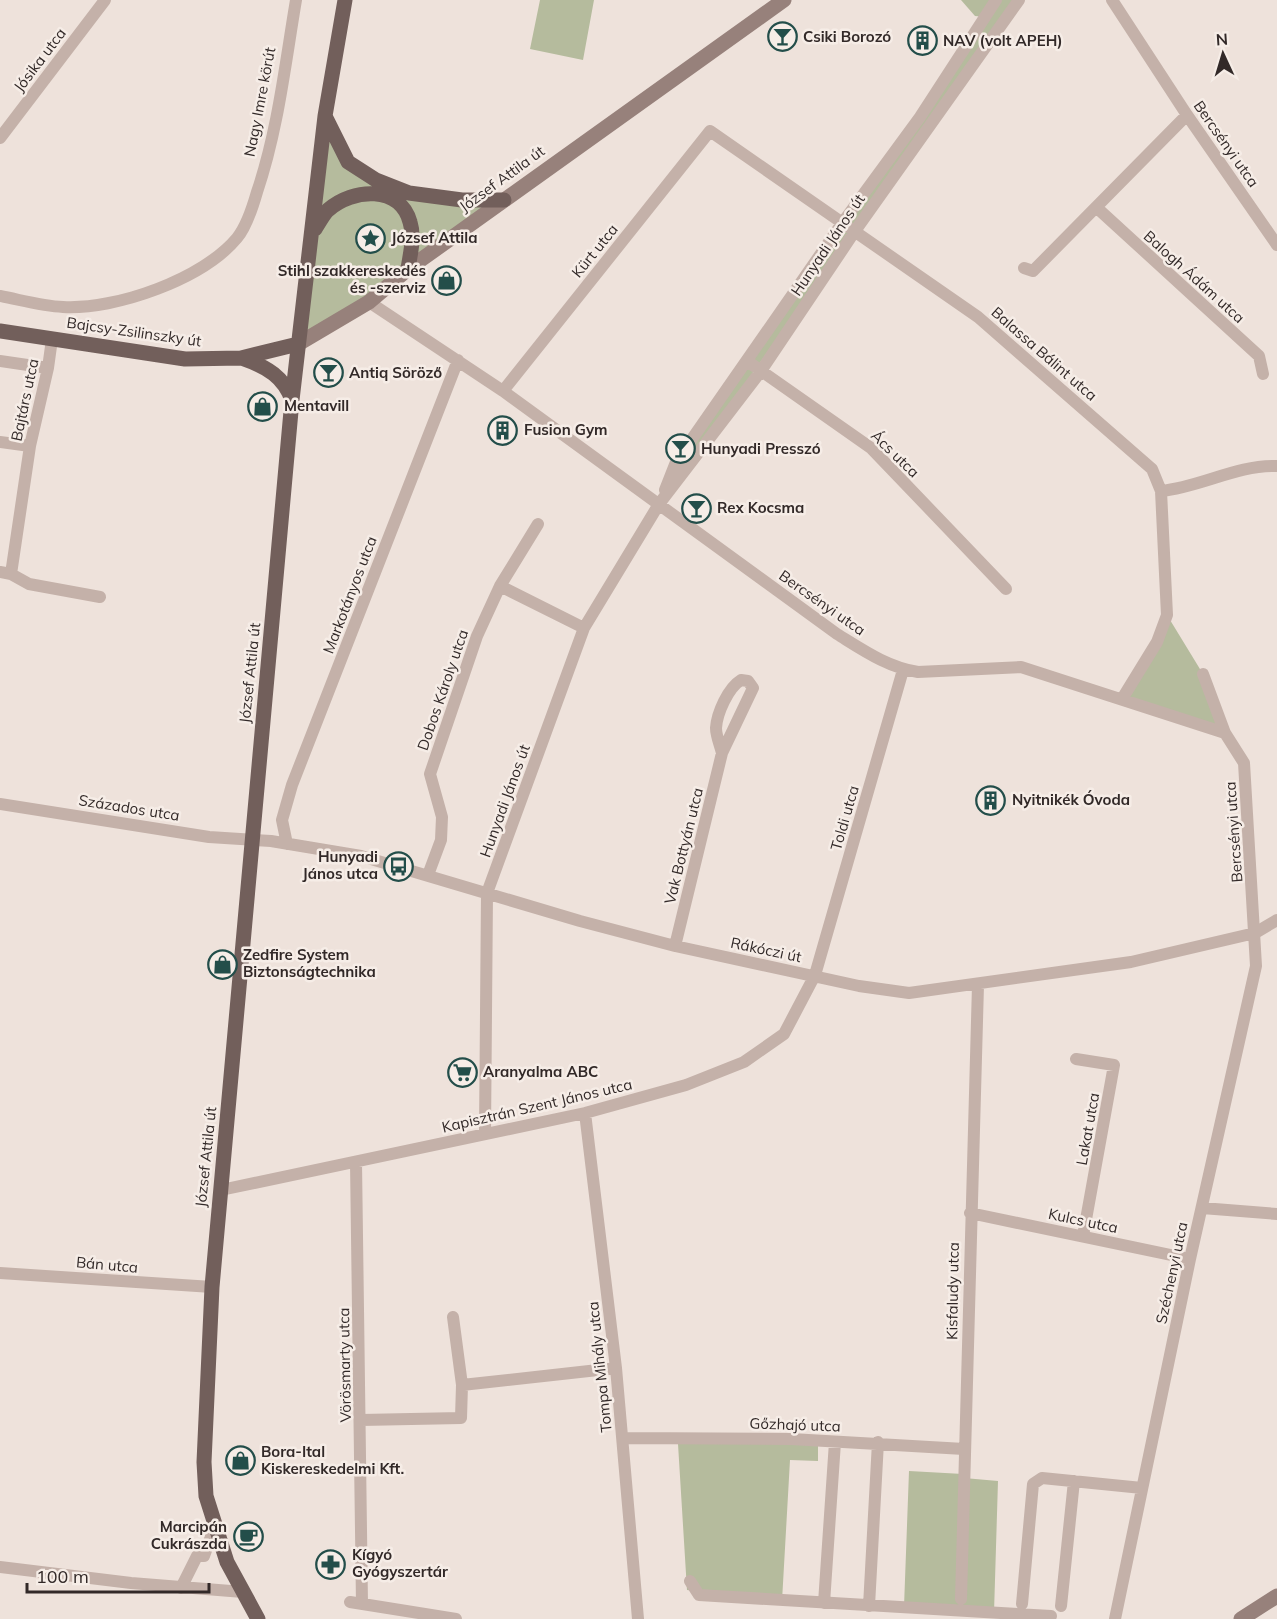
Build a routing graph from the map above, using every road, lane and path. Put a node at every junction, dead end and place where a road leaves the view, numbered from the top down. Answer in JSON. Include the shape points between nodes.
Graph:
{"nodes":[{"id":1,"x":105,"y":0,"type":"edge"},
{"id":2,"x":296,"y":0,"type":"edge"},
{"id":3,"x":344,"y":0,"type":"edge"},
{"id":4,"x":784,"y":0,"type":"edge"},
{"id":5,"x":996,"y":0,"type":"edge"},
{"id":6,"x":1019,"y":0,"type":"edge"},
{"id":7,"x":1112,"y":0,"type":"edge"},
{"id":8,"x":1187,"y":115,"type":"junction"},
{"id":9,"x":325,"y":116,"type":"junction"},
{"id":10,"x":710,"y":131,"type":"joint"},
{"id":11,"x":0,"y":138,"type":"edge"},
{"id":12,"x":504,"y":200,"type":"junction"},
{"id":13,"x":1096,"y":207,"type":"junction"},
{"id":14,"x":843,"y":222,"type":"junction"},
{"id":15,"x":313,"y":231,"type":"junction"},
{"id":16,"x":855,"y":231,"type":"junction"},
{"id":17,"x":1277,"y":245,"type":"edge"},
{"id":18,"x":1024,"y":268,"type":"dead end"},
{"id":19,"x":408,"y":269,"type":"junction"},
{"id":20,"x":0,"y":296,"type":"edge"},
{"id":21,"x":369,"y":302,"type":"junction"},
{"id":22,"x":0,"y":331,"type":"edge"},
{"id":23,"x":52,"y":339,"type":"junction"},
{"id":24,"x":298,"y":344,"type":"junction"},
{"id":25,"x":240,"y":358,"type":"junction"},
{"id":26,"x":458,"y":360,"type":"junction"},
{"id":27,"x":0,"y":361,"type":"edge"},
{"id":28,"x":747,"y":361,"type":"junction"},
{"id":29,"x":48,"y":368,"type":"junction"},
{"id":30,"x":761,"y":371,"type":"junction"},
{"id":31,"x":1263,"y":374,"type":"dead end"},
{"id":32,"x":503,"y":391,"type":"junction"},
{"id":33,"x":292,"y":400,"type":"junction"},
{"id":34,"x":0,"y":442,"type":"edge"},
{"id":35,"x":30,"y":446,"type":"junction"},
{"id":36,"x":1277,"y":466,"type":"edge"},
{"id":37,"x":1161,"y":491,"type":"junction"},
{"id":38,"x":659,"y":504,"type":"junction"},
{"id":39,"x":538,"y":524,"type":"dead end"},
{"id":40,"x":6,"y":573,"type":"edge"},
{"id":41,"x":500,"y":586,"type":"junction"},
{"id":42,"x":1006,"y":590,"type":"dead end"},
{"id":43,"x":99,"y":597,"type":"dead end"},
{"id":44,"x":584,"y":628,"type":"junction"},
{"id":45,"x":903,"y":670,"type":"junction"},
{"id":46,"x":1203,"y":674,"type":"dead end"},
{"id":47,"x":1122,"y":699,"type":"junction"},
{"id":48,"x":1226,"y":734,"type":"junction"},
{"id":49,"x":722,"y":753,"type":"junction"},
{"id":50,"x":0,"y":804,"type":"edge"},
{"id":51,"x":252,"y":840,"type":"junction"},
{"id":52,"x":287,"y":844,"type":"junction"},
{"id":53,"x":428,"y":875,"type":"junction"},
{"id":54,"x":487,"y":893,"type":"junction"},
{"id":55,"x":1277,"y":920,"type":"edge"},
{"id":56,"x":1255,"y":933,"type":"junction"},
{"id":57,"x":675,"y":946,"type":"junction"},
{"id":58,"x":815,"y":975,"type":"junction"},
{"id":59,"x":978,"y":985,"type":"junction"},
{"id":60,"x":1076,"y":1059,"type":"dead end"},
{"id":61,"x":585,"y":1113,"type":"junction"},
{"id":62,"x":484,"y":1134,"type":"junction"},
{"id":63,"x":356,"y":1162,"type":"junction"},
{"id":64,"x":221,"y":1190,"type":"junction"},
{"id":65,"x":1202,"y":1208,"type":"junction"},
{"id":66,"x":970,"y":1213,"type":"junction"},
{"id":67,"x":1277,"y":1214,"type":"edge"},
{"id":68,"x":1083,"y":1236,"type":"junction"},
{"id":69,"x":1190,"y":1259,"type":"junction"},
{"id":70,"x":0,"y":1273,"type":"edge"},
{"id":71,"x":212,"y":1287,"type":"junction"},
{"id":72,"x":453,"y":1317,"type":"dead end"},
{"id":73,"x":616,"y":1368,"type":"junction"},
{"id":74,"x":462,"y":1385,"type":"junction"},
{"id":75,"x":361,"y":1420,"type":"junction"},
{"id":76,"x":624,"y":1438,"type":"junction"},
{"id":77,"x":836,"y":1442,"type":"junction"},
{"id":78,"x":878,"y":1442,"type":"junction"},
{"id":79,"x":964,"y":1449,"type":"junction"},
{"id":80,"x":1074,"y":1481,"type":"junction"},
{"id":81,"x":1142,"y":1488,"type":"junction"},
{"id":82,"x":214,"y":1528,"type":"junction"},
{"id":83,"x":0,"y":1567,"type":"edge"},
{"id":84,"x":690,"y":1581,"type":"dead end"},
{"id":85,"x":181,"y":1588,"type":"junction"},
{"id":86,"x":243,"y":1592,"type":"junction"},
{"id":87,"x":1277,"y":1596,"type":"edge"},
{"id":88,"x":961,"y":1599,"type":"dead end"},
{"id":89,"x":824,"y":1603,"type":"junction"},
{"id":90,"x":1022,"y":1604,"type":"dead end"},
{"id":91,"x":869,"y":1605,"type":"junction"},
{"id":92,"x":1061,"y":1606,"type":"dead end"},
{"id":93,"x":1051,"y":1616,"type":"dead end"},
{"id":94,"x":258,"y":1619,"type":"edge"},
{"id":95,"x":456,"y":1619,"type":"edge"},
{"id":96,"x":638,"y":1619,"type":"edge"},
{"id":97,"x":1115,"y":1619,"type":"edge"},
{"id":98,"x":1241,"y":1619,"type":"edge"}],
"edges":[{"from":1,"to":11,"type":"street","name":"Jósika utca"},
{"from":2,"to":20,"type":"street","name":"Nagy Imre körút","via":[[272,148],[237,238],[204,266],[166,287],[117,301],[64,307]]},
{"from":3,"to":9,"type":"main road"},
{"from":4,"to":12,"type":"street","name":"József Attila út"},
{"from":5,"to":14,"type":"street","name":"Hunyadi János út","via":[[920,117]]},
{"from":6,"to":16,"type":"street","name":"Hunyadi János út"},
{"from":7,"to":8,"type":"street","name":"Bercsényi utca"},
{"from":8,"to":13,"type":"street"},
{"from":8,"to":17,"type":"street","name":"Bercsényi utca"},
{"from":9,"to":12,"type":"main road","via":[[348,162],[376,180],[409,193],[462,200]]},
{"from":9,"to":15,"type":"main road"},
{"from":10,"to":14,"type":"street","name":"Balassa Bálint utca"},
{"from":10,"to":32,"type":"street","name":"Kürt utca"},
{"from":12,"to":19,"type":"street","name":"József Attila út"},
{"from":13,"to":18,"type":"street","via":[[1033,271]]},
{"from":13,"to":31,"type":"street","name":"Balogh Ádám utca","via":[[1259,356]]},
{"from":14,"to":16,"type":"street","name":"Balassa Bálint utca"},
{"from":14,"to":28,"type":"street","name":"Hunyadi János út"},
{"from":15,"to":19,"type":"main road","via":[[327,211],[355,195],[377,193],[390,198],[404,209],[410,221],[413,237]]},
{"from":15,"to":24,"type":"main road"},
{"from":16,"to":30,"type":"street","name":"Hunyadi János út"},
{"from":16,"to":37,"type":"street","name":"Balassa Bálint utca","via":[[978,317],[1152,469]]},
{"from":19,"to":21,"type":"street","name":"József Attila út"},
{"from":21,"to":24,"type":"street","name":"József Attila út"},
{"from":21,"to":26,"type":"street","name":"Bercsényi utca"},
{"from":22,"to":23,"type":"main road","name":"Bajcsy-Zsilinszky út"},
{"from":23,"to":25,"type":"main road","name":"Bajcsy-Zsilinszky út","via":[[185,359]]},
{"from":23,"to":29,"type":"street","name":"Bajtárs utca"},
{"from":24,"to":25,"type":"main road","name":"Bajcsy-Zsilinszky út"},
{"from":24,"to":33,"type":"main road","name":"József Attila út"},
{"from":25,"to":33,"type":"main road","via":[[263,365],[276,375],[288,388]]},
{"from":26,"to":32,"type":"street","name":"Bercsényi utca"},
{"from":26,"to":52,"type":"street","name":"Markotányos utca","via":[[292,784],[282,820]]},
{"from":27,"to":29,"type":"street"},
{"from":28,"to":30,"type":"street","name":"Ács utca"},
{"from":28,"to":38,"type":"street","name":"Hunyadi János út","via":[[676,462]]},
{"from":29,"to":35,"type":"street","name":"Bajtárs utca"},
{"from":30,"to":38,"type":"street","name":"Hunyadi János út"},
{"from":30,"to":42,"type":"street","name":"Ács utca","via":[[871,448]]},
{"from":32,"to":38,"type":"street","name":"Bercsényi utca"},
{"from":33,"to":51,"type":"main road","name":"József Attila út"},
{"from":34,"to":35,"type":"street"},
{"from":35,"to":40,"type":"street","name":"Bajtárs utca"},
{"from":36,"to":37,"type":"street","via":[[1225,473],[1187,489]]},
{"from":37,"to":47,"type":"street","name":"Balassa Bálint utca","via":[[1167,615],[1157,642]]},
{"from":38,"to":44,"type":"street","name":"Hunyadi János út"},
{"from":38,"to":45,"type":"street","name":"Bercsényi utca","via":[[837,634]]},
{"from":39,"to":41,"type":"street","name":"Dobos Károly utca"},
{"from":40,"to":43,"type":"street","via":[[29,584]]},
{"from":41,"to":44,"type":"street"},
{"from":41,"to":53,"type":"street","name":"Dobos Károly utca","via":[[477,636],[430,774],[442,818],[441,840]]},
{"from":44,"to":54,"type":"street","name":"Hunyadi János út"},
{"from":45,"to":47,"type":"street","name":"Bercsényi utca","via":[[938,673],[1021,667]]},
{"from":45,"to":58,"type":"street","name":"Toldi utca"},
{"from":46,"to":48,"type":"street","name":"Bercsényi utca"},
{"from":47,"to":48,"type":"street","name":"Bercsényi utca"},
{"from":48,"to":56,"type":"street","name":"Bercsényi utca","via":[[1244,763]]},
{"from":49,"to":49,"type":"street","name":"Vak Bottyán utca","via":[[753,688],[748,681],[734,684],[725,700],[716,729]]},
{"from":49,"to":57,"type":"street","name":"Vak Bottyán utca"},
{"from":50,"to":51,"type":"street","name":"Százados utca","via":[[209,837]]},
{"from":51,"to":52,"type":"street","name":"Rákóczi út"},
{"from":51,"to":64,"type":"main road","name":"József Attila út"},
{"from":52,"to":53,"type":"street","name":"Rákóczi út","via":[[361,856]]},
{"from":53,"to":54,"type":"street","name":"Rákóczi út"},
{"from":54,"to":57,"type":"street","name":"Rákóczi út"},
{"from":54,"to":62,"type":"street","name":"Hunyadi János út"},
{"from":55,"to":56,"type":"street","name":"Rákóczi út"},
{"from":56,"to":59,"type":"street","name":"Rákóczi út","via":[[1131,962]]},
{"from":56,"to":65,"type":"street","name":"Széchenyi utca","via":[[1256,966]]},
{"from":57,"to":58,"type":"street","name":"Rákóczi út"},
{"from":58,"to":59,"type":"street","name":"Rákóczi út","via":[[909,993]]},
{"from":58,"to":61,"type":"street","name":"Kapisztrán Szent János utca","via":[[784,1034],[744,1062],[686,1085]]},
{"from":59,"to":66,"type":"street","name":"Kisfaludy utca"},
{"from":60,"to":68,"type":"street","name":"Lakat utca","via":[[1114,1065]]},
{"from":61,"to":62,"type":"street","name":"Kapisztrán Szent János utca"},
{"from":61,"to":73,"type":"street","name":"Tompa Mihály utca"},
{"from":62,"to":63,"type":"street","name":"Kapisztrán Szent János utca"},
{"from":63,"to":64,"type":"street","name":"Kapisztrán Szent János utca"},
{"from":63,"to":75,"type":"street","name":"Vörösmarty utca"},
{"from":64,"to":71,"type":"main road","name":"József Attila út"},
{"from":65,"to":67,"type":"street"},
{"from":65,"to":69,"type":"street","name":"Széchenyi utca"},
{"from":66,"to":68,"type":"street","name":"Kulcs utca"},
{"from":66,"to":79,"type":"street","name":"Kisfaludy utca"},
{"from":68,"to":69,"type":"street","name":"Kulcs utca"},
{"from":69,"to":81,"type":"street","name":"Széchenyi utca"},
{"from":70,"to":71,"type":"street","name":"Bán utca"},
{"from":71,"to":82,"type":"main road","name":"József Attila út","via":[[204,1462],[206,1496]]},
{"from":72,"to":74,"type":"street"},
{"from":73,"to":74,"type":"street"},
{"from":73,"to":76,"type":"street","name":"Tompa Mihály utca"},
{"from":74,"to":75,"type":"street","via":[[460,1418]]},
{"from":75,"to":95,"type":"street","name":"Vörösmarty utca","via":[[356,1603]]},
{"from":76,"to":77,"type":"street","name":"Gőzhajó utca"},
{"from":76,"to":96,"type":"street","name":"Tompa Mihály utca"},
{"from":77,"to":78,"type":"street","name":"Gőzhajó utca"},
{"from":77,"to":89,"type":"street"},
{"from":78,"to":79,"type":"street","name":"Gőzhajó utca"},
{"from":78,"to":91,"type":"street"},
{"from":79,"to":88,"type":"street","name":"Kisfaludy utca"},
{"from":80,"to":81,"type":"street"},
{"from":80,"to":90,"type":"street","via":[[1042,1478],[1033,1484]]},
{"from":80,"to":92,"type":"street"},
{"from":81,"to":97,"type":"street","name":"Széchenyi utca"},
{"from":82,"to":85,"type":"street","via":[[204,1556],[197,1556]]},
{"from":82,"to":86,"type":"main road","name":"József Attila út"},
{"from":83,"to":85,"type":"street"},
{"from":84,"to":89,"type":"street","via":[[699,1595]]},
{"from":85,"to":86,"type":"street"},
{"from":86,"to":94,"type":"main road","name":"József Attila út"},
{"from":87,"to":98,"type":"street"},
{"from":89,"to":91,"type":"street"},
{"from":91,"to":93,"type":"street"}]}
